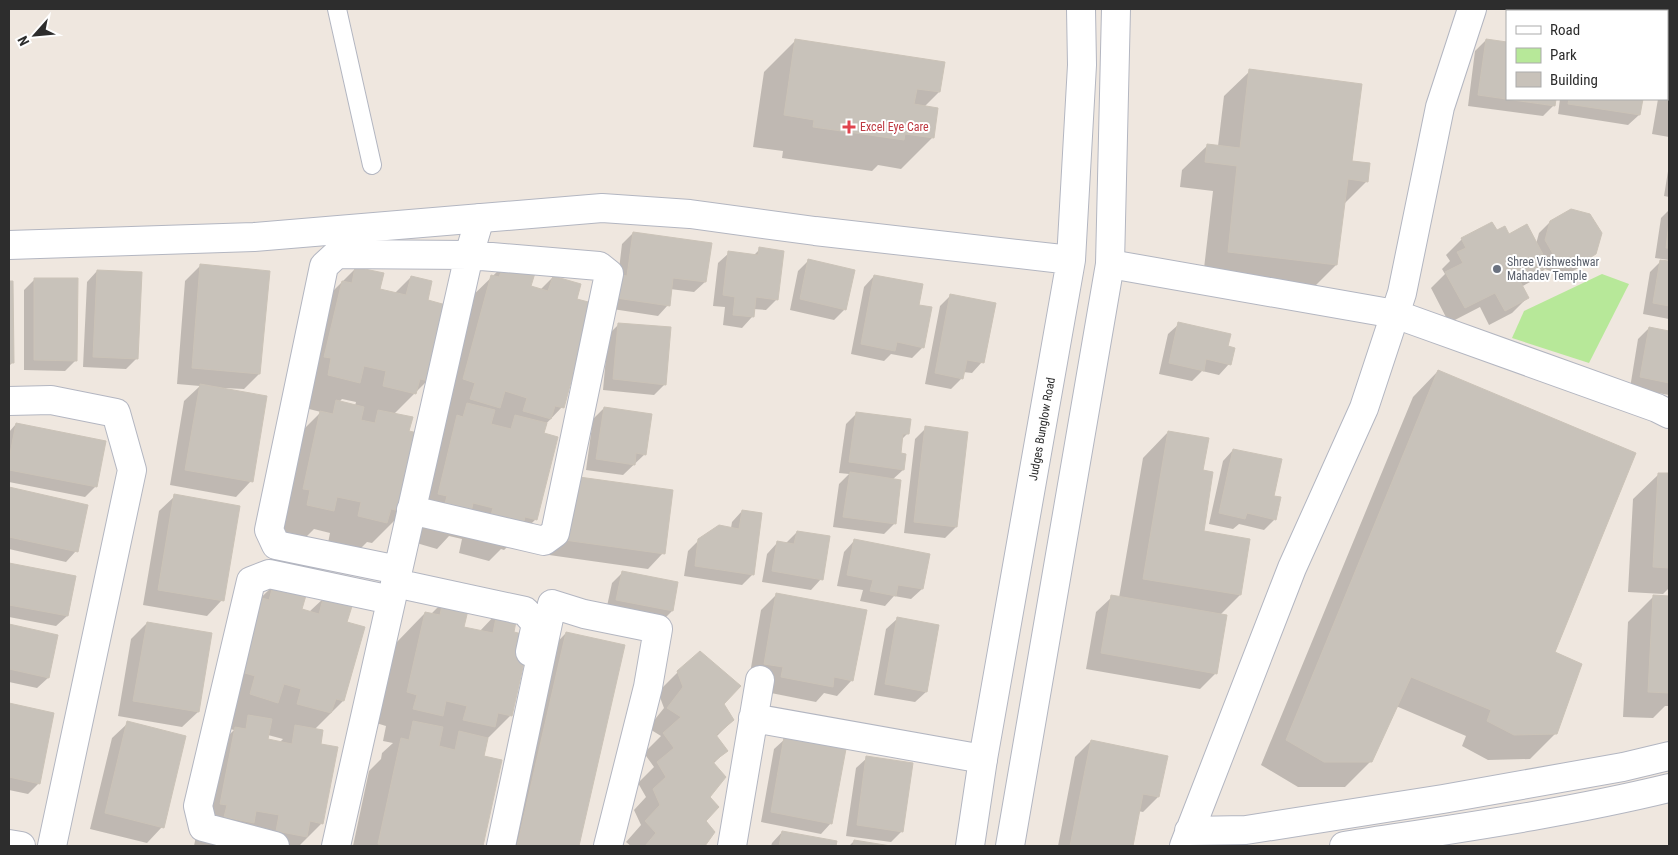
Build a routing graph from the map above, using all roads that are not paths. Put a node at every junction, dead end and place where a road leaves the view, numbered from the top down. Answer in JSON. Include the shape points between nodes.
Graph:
{"nodes":[{"id":1,"x":337,"y":9,"type":"edge"},
{"id":2,"x":1081,"y":9,"type":"edge"},
{"id":3,"x":1116,"y":9,"type":"edge"},
{"id":4,"x":1472,"y":9,"type":"edge"},
{"id":5,"x":372,"y":165,"type":"dead end"},
{"id":6,"x":480,"y":218,"type":"junction"},
{"id":7,"x":9,"y":245,"type":"edge"},
{"id":8,"x":469,"y":255,"type":"junction"},
{"id":9,"x":1071,"y":260,"type":"junction"},
{"id":10,"x":1110,"y":264,"type":"junction"},
{"id":11,"x":1395,"y":314,"type":"junction"},
{"id":12,"x":9,"y":401,"type":"edge"},
{"id":13,"x":1669,"y":414,"type":"edge"},
{"id":14,"x":411,"y":510,"type":"junction"},
{"id":15,"x":394,"y":584,"type":"junction"},
{"id":16,"x":760,"y":680,"type":"dead end"},
{"id":17,"x":753,"y":718,"type":"junction"},
{"id":18,"x":1669,"y":756,"type":"edge"},
{"id":19,"x":983,"y":759,"type":"junction"},
{"id":20,"x":1669,"y":788,"type":"edge"},
{"id":21,"x":1187,"y":839,"type":"edge"},
{"id":22,"x":9,"y":844,"type":"edge"},
{"id":23,"x":20,"y":846,"type":"edge"},
{"id":24,"x":52,"y":846,"type":"edge"},
{"id":25,"x":275,"y":846,"type":"edge"},
{"id":26,"x":336,"y":846,"type":"edge"},
{"id":27,"x":489,"y":846,"type":"edge"},
{"id":28,"x":501,"y":846,"type":"edge"},
{"id":29,"x":608,"y":846,"type":"edge"},
{"id":30,"x":732,"y":846,"type":"edge"},
{"id":31,"x":970,"y":846,"type":"edge"},
{"id":32,"x":1010,"y":846,"type":"edge"},
{"id":33,"x":1344,"y":846,"type":"edge"}],
"edges":[{"from":1,"to":5,"type":"lane"},
{"from":2,"to":9,"type":"street","name":"Judges Bunglow Road","via":[[1082,64]]},
{"from":3,"to":10,"type":"street"},
{"from":4,"to":11,"type":"street","via":[[1440,107]]},
{"from":6,"to":7,"type":"street","via":[[254,237]]},
{"from":6,"to":8,"type":"street"},
{"from":6,"to":9,"type":"street","via":[[602,208],[680,213]]},
{"from":8,"to":14,"type":"street"},
{"from":8,"to":14,"type":"street","via":[[599,266],[610,274],[555,532],[544,541]]},
{"from":8,"to":15,"type":"street","via":[[337,254],[324,266],[269,530],[276,545]]},
{"from":9,"to":19,"type":"street","name":"Judges Bunglow Road"},
{"from":10,"to":11,"type":"street"},
{"from":10,"to":32,"type":"street"},
{"from":11,"to":13,"type":"street"},
{"from":11,"to":21,"type":"street","via":[[1364,408],[1292,568]]},
{"from":12,"to":24,"type":"street","via":[[51,400],[116,413],[132,470]]},
{"from":14,"to":15,"type":"street"},
{"from":15,"to":25,"type":"street","via":[[269,574],[251,581],[198,806],[203,827]]},
{"from":15,"to":26,"type":"street"},
{"from":15,"to":27,"type":"street","via":[[525,611],[536,624]]},
{"from":16,"to":17,"type":"street"},
{"from":17,"to":19,"type":"street"},
{"from":17,"to":30,"type":"street"},
{"from":18,"to":21,"type":"street","via":[[1404,805]]},
{"from":19,"to":31,"type":"street","name":"Judges Bunglow Road"},
{"from":20,"to":33,"type":"street","via":[[1448,830]]},
{"from":22,"to":23,"type":"street"},
{"from":28,"to":29,"type":"street","via":[[552,604],[658,629],[648,687]]}]}
